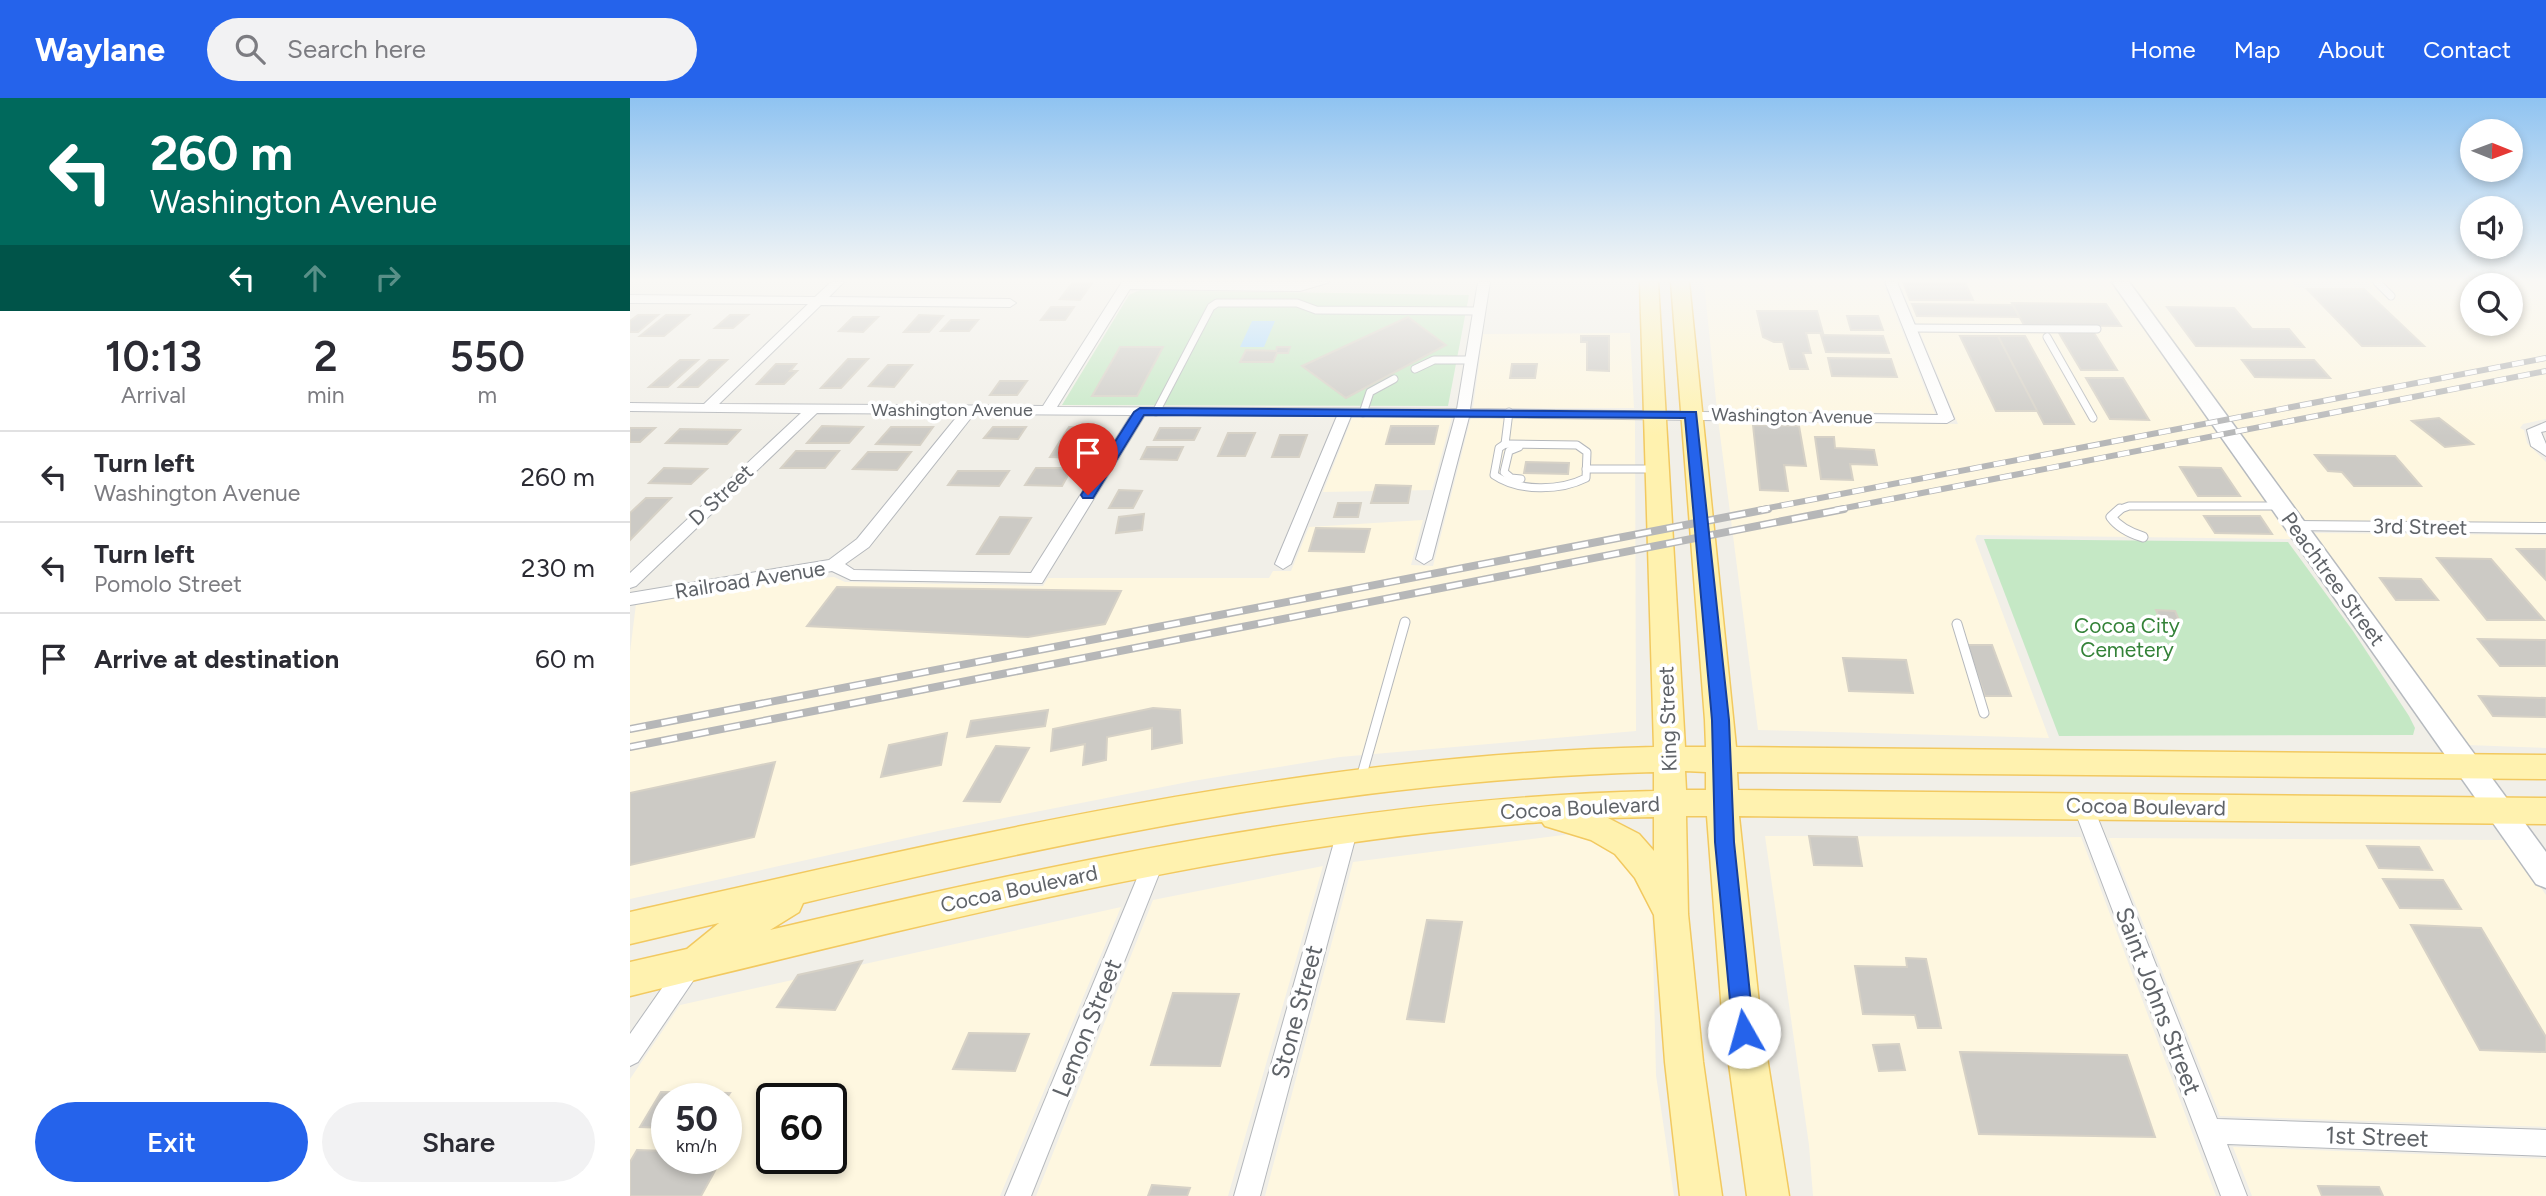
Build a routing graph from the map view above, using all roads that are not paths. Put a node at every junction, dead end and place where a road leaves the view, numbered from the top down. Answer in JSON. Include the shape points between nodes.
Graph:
{"nodes":[{"id":1,"x":786,"y":333,"type":"edge"},
{"id":2,"x":1096,"y":333,"type":"edge"},
{"id":3,"x":1195,"y":333,"type":"edge"},
{"id":4,"x":1475,"y":333,"type":"edge"},
{"id":5,"x":1651,"y":333,"type":"edge"},
{"id":6,"x":1683,"y":333,"type":"edge"},
{"id":7,"x":1911,"y":333,"type":"edge"},
{"id":8,"x":2157,"y":333,"type":"edge"},
{"id":9,"x":2047,"y":337,"type":"dead end"},
{"id":10,"x":1471,"y":360,"type":"junction"},
{"id":11,"x":1415,"y":369,"type":"dead end"},
{"id":12,"x":1394,"y":379,"type":"dead end"},
{"id":13,"x":630,"y":407,"type":"edge"},
{"id":14,"x":707,"y":408,"type":"junction"},
{"id":15,"x":813,"y":409,"type":"junction"},
{"id":16,"x":970,"y":410,"type":"junction"},
{"id":17,"x":1047,"y":411,"type":"junction"},
{"id":18,"x":1148,"y":412,"type":"junction"},
{"id":19,"x":1463,"y":412,"type":"junction"},
{"id":20,"x":1509,"y":412,"type":"junction"},
{"id":21,"x":1345,"y":413,"type":"junction"},
{"id":22,"x":1363,"y":413,"type":"junction"},
{"id":23,"x":1655,"y":413,"type":"junction"},
{"id":24,"x":1691,"y":414,"type":"junction"},
{"id":25,"x":2093,"y":418,"type":"dead end"},
{"id":26,"x":2540,"y":428,"type":"edge"},
{"id":27,"x":1505,"y":444,"type":"junction"},
{"id":28,"x":1527,"y":444,"type":"junction"},
{"id":29,"x":2546,"y":452,"type":"edge"},
{"id":30,"x":1586,"y":468,"type":"junction"},
{"id":31,"x":1657,"y":469,"type":"junction"},
{"id":32,"x":1577,"y":483,"type":"junction"},
{"id":33,"x":2280,"y":506,"type":"junction"},
{"id":34,"x":2295,"y":526,"type":"junction"},
{"id":35,"x":2546,"y":528,"type":"edge"},
{"id":36,"x":2143,"y":537,"type":"dead end"},
{"id":37,"x":1424,"y":559,"type":"dead end"},
{"id":38,"x":1283,"y":564,"type":"dead end"},
{"id":39,"x":834,"y":565,"type":"junction"},
{"id":40,"x":630,"y":582,"type":"edge"},
{"id":41,"x":630,"y":599,"type":"edge"},
{"id":42,"x":1405,"y":622,"type":"dead end"},
{"id":43,"x":1957,"y":624,"type":"dead end"},
{"id":44,"x":1984,"y":713,"type":"dead end"},
{"id":45,"x":1670,"y":759,"type":"junction"},
{"id":46,"x":1722,"y":759,"type":"junction"},
{"id":47,"x":2468,"y":766,"type":"junction"},
{"id":48,"x":2546,"y":767,"type":"edge"},
{"id":49,"x":1361,"y":779,"type":"junction"},
{"id":50,"x":1671,"y":803,"type":"junction"},
{"id":51,"x":1723,"y":803,"type":"junction"},
{"id":52,"x":2083,"y":806,"type":"junction"},
{"id":53,"x":1526,"y":810,"type":"junction"},
{"id":54,"x":2499,"y":811,"type":"junction"},
{"id":55,"x":2546,"y":811,"type":"edge"},
{"id":56,"x":1348,"y":828,"type":"junction"},
{"id":57,"x":1155,"y":859,"type":"junction"},
{"id":58,"x":2546,"y":875,"type":"edge"},
{"id":59,"x":810,"y":887,"type":"junction"},
{"id":60,"x":1671,"y":914,"type":"junction"},
{"id":61,"x":630,"y":928,"type":"edge"},
{"id":62,"x":691,"y":965,"type":"junction"},
{"id":63,"x":630,"y":979,"type":"edge"},
{"id":64,"x":630,"y":1054,"type":"edge"},
{"id":65,"x":2209,"y":1131,"type":"junction"},
{"id":66,"x":2546,"y":1143,"type":"edge"},
{"id":67,"x":1018,"y":1196,"type":"edge"},
{"id":68,"x":1247,"y":1196,"type":"edge"},
{"id":69,"x":1701,"y":1196,"type":"edge"},
{"id":70,"x":1768,"y":1196,"type":"edge"},
{"id":71,"x":2234,"y":1196,"type":"edge"}],
"edges":[{"from":1,"to":14,"type":"street"},
{"from":2,"to":17,"type":"street"},
{"from":3,"to":18,"type":"lane"},
{"from":4,"to":10,"type":"street"},
{"from":5,"to":23,"type":"main road","name":"King Street"},
{"from":6,"to":24,"type":"main road"},
{"from":7,"to":24,"type":"street","name":"Washington Avenue","via":[[1947,419]]},
{"from":8,"to":33,"type":"street","name":"Peachtree Street"},
{"from":9,"to":25,"type":"lane"},
{"from":10,"to":11,"type":"lane","via":[[1434,360]]},
{"from":10,"to":19,"type":"street"},
{"from":12,"to":22,"type":"lane","via":[[1370,391]]},
{"from":13,"to":14,"type":"street","name":"Washington Avenue"},
{"from":14,"to":15,"type":"street","name":"Washington Avenue"},
{"from":15,"to":16,"type":"street","name":"Washington Avenue"},
{"from":15,"to":40,"type":"street","name":"D Street"},
{"from":16,"to":17,"type":"street","name":"Washington Avenue"},
{"from":16,"to":39,"type":"street","via":[[863,543]]},
{"from":17,"to":18,"type":"street","name":"Washington Avenue"},
{"from":18,"to":21,"type":"street","name":"Washington Avenue"},
{"from":18,"to":39,"type":"street","name":"Railroad Avenue","via":[[1036,579],[851,575]]},
{"from":19,"to":20,"type":"street","name":"Washington Avenue"},
{"from":19,"to":22,"type":"street","name":"Washington Avenue"},
{"from":19,"to":37,"type":"street"},
{"from":20,"to":23,"type":"street","name":"Washington Avenue"},
{"from":20,"to":27,"type":"lane"},
{"from":21,"to":22,"type":"street","name":"Washington Avenue"},
{"from":21,"to":38,"type":"street"},
{"from":23,"to":24,"type":"street","name":"Washington Avenue"},
{"from":23,"to":31,"type":"main road","name":"King Street"},
{"from":24,"to":46,"type":"main road"},
{"from":26,"to":29,"type":"street","via":[[2536,443]]},
{"from":27,"to":28,"type":"lane"},
{"from":27,"to":32,"type":"lane","via":[[1499,448],[1494,475],[1499,480],[1516,485]]},
{"from":28,"to":30,"type":"lane","via":[[1577,444],[1587,452]]},
{"from":28,"to":32,"type":"lane","via":[[1509,452],[1507,476]]},
{"from":30,"to":31,"type":"lane"},
{"from":30,"to":32,"type":"lane","via":[[1586,478]]},
{"from":31,"to":45,"type":"main road","name":"King Street"},
{"from":33,"to":34,"type":"street","name":"Peachtree Street"},
{"from":33,"to":36,"type":"lane","via":[[2129,506],[2111,517],[2124,530]]},
{"from":34,"to":35,"type":"street","name":"3rd Street"},
{"from":34,"to":47,"type":"street","name":"Peachtree Street"},
{"from":39,"to":41,"type":"street","name":"Railroad Avenue"},
{"from":42,"to":49,"type":"lane"},
{"from":43,"to":44,"type":"lane"},
{"from":45,"to":46,"type":"main road","name":"Cocoa Boulevard"},
{"from":45,"to":49,"type":"main road","name":"Cocoa Boulevard"},
{"from":45,"to":50,"type":"main road","name":"King Street"},
{"from":46,"to":47,"type":"main road","name":"Cocoa Boulevard"},
{"from":46,"to":51,"type":"main road"},
{"from":47,"to":48,"type":"main road","name":"Cocoa Boulevard"},
{"from":47,"to":54,"type":"street","name":"Peachtree Street"},
{"from":49,"to":59,"type":"main road","name":"Cocoa Boulevard","via":[[1111,821]]},
{"from":50,"to":51,"type":"main road","name":"Cocoa Boulevard"},
{"from":50,"to":53,"type":"main road","name":"Cocoa Boulevard"},
{"from":50,"to":60,"type":"main road","name":"King Street"},
{"from":51,"to":52,"type":"main road","name":"Cocoa Boulevard"},
{"from":51,"to":70,"type":"main road","via":[[1741,1013]]},
{"from":52,"to":54,"type":"main road","name":"Cocoa Boulevard"},
{"from":52,"to":65,"type":"street","name":"Saint Johns Street"},
{"from":53,"to":56,"type":"main road","name":"Cocoa Boulevard"},
{"from":53,"to":60,"type":"main road","via":[[1603,828],[1627,842],[1645,862]]},
{"from":54,"to":55,"type":"main road","name":"Cocoa Boulevard"},
{"from":54,"to":58,"type":"street","name":"Peachtree Street"},
{"from":56,"to":57,"type":"main road","name":"Cocoa Boulevard"},
{"from":56,"to":68,"type":"street","name":"Stone Street"},
{"from":57,"to":62,"type":"main road","name":"Cocoa Boulevard"},
{"from":57,"to":67,"type":"street","name":"Lemon Street"},
{"from":59,"to":61,"type":"main road","name":"Cocoa Boulevard"},
{"from":59,"to":62,"type":"main road","via":[[733,933]]},
{"from":60,"to":69,"type":"main road","name":"King Street"},
{"from":62,"to":63,"type":"main road","name":"Cocoa Boulevard"},
{"from":62,"to":64,"type":"street"},
{"from":65,"to":66,"type":"street","name":"1st Street"},
{"from":65,"to":71,"type":"street","name":"Saint Johns Street"}]}
